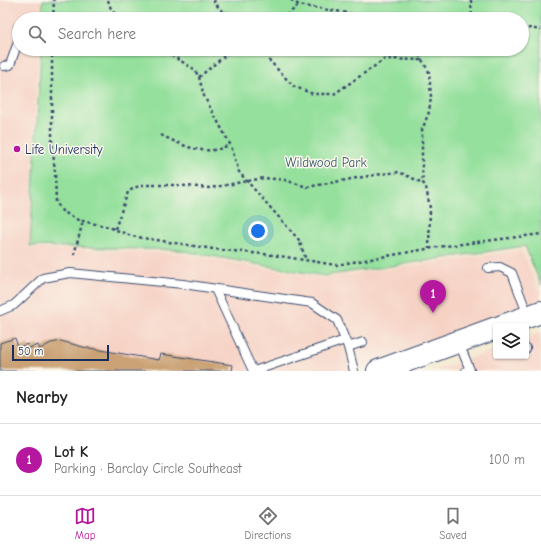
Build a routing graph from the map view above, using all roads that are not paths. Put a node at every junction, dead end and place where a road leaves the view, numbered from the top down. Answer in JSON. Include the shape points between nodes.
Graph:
{"nodes":[{"id":1,"x":13,"y":56,"type":"edge"},
{"id":2,"x":4,"y":66,"type":"dead end"},
{"id":3,"x":488,"y":268,"type":"dead end"},
{"id":4,"x":215,"y":289,"type":"junction"},
{"id":5,"x":0,"y":311,"type":"edge"},
{"id":6,"x":516,"y":322,"type":"edge"},
{"id":7,"x":363,"y":342,"type":"dead end"},
{"id":8,"x":458,"y":342,"type":"junction"},
{"id":9,"x":346,"y":344,"type":"junction"},
{"id":10,"x":389,"y":369,"type":"edge"},
{"id":11,"x":254,"y":371,"type":"edge"},
{"id":12,"x":354,"y":371,"type":"edge"},
{"id":13,"x":466,"y":371,"type":"edge"}],
"edges":[{"from":1,"to":2,"type":"lane","via":[[10,64]]},
{"from":3,"to":6,"type":"lane","via":[[500,268],[512,273]]},
{"from":4,"to":5,"type":"lane","via":[[70,273],[43,278],[14,305]]},
{"from":4,"to":9,"type":"lane","via":[[312,303],[337,320]]},
{"from":4,"to":11,"type":"lane"},
{"from":6,"to":8,"type":"street"},
{"from":7,"to":9,"type":"lane"},
{"from":8,"to":10,"type":"street"},
{"from":8,"to":13,"type":"lane","via":[[470,370]]},
{"from":9,"to":11,"type":"lane"},
{"from":9,"to":12,"type":"lane"}]}
